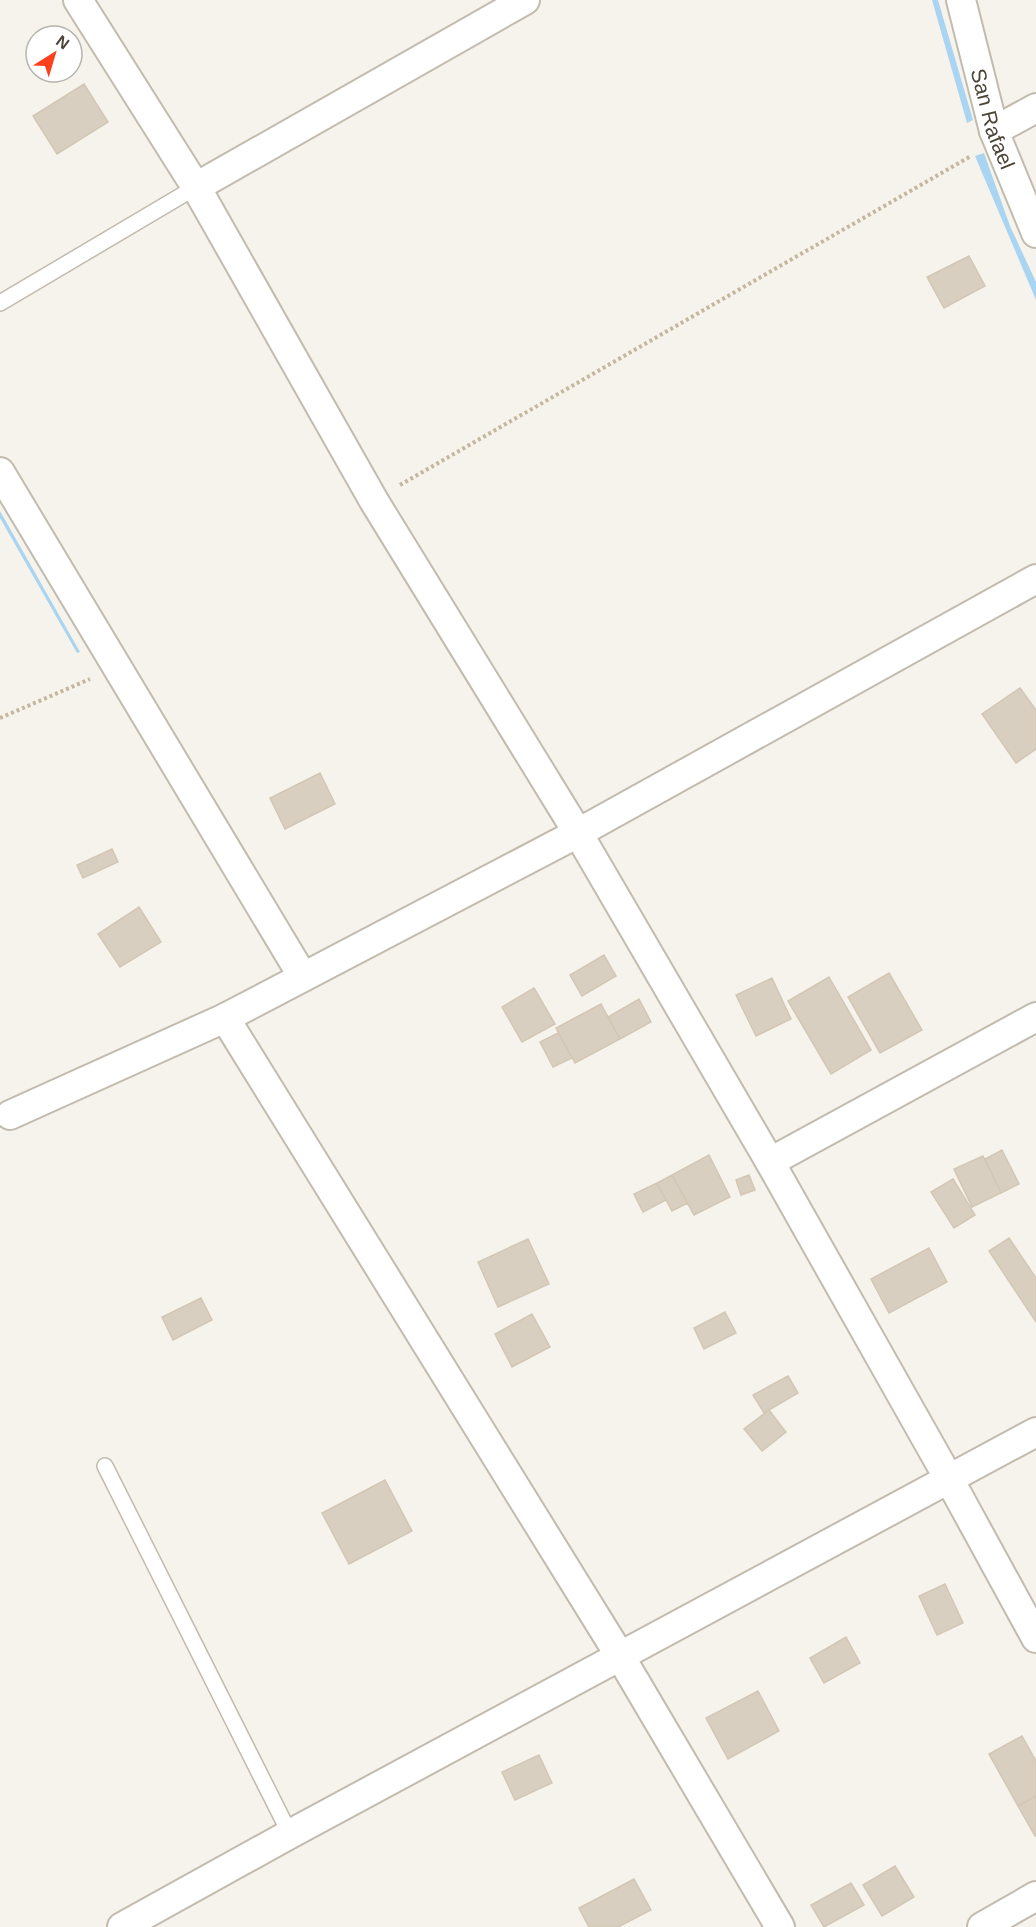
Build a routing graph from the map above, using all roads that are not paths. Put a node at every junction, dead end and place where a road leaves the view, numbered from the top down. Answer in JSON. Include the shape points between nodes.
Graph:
{"nodes":[{"id":1,"x":78,"y":0,"type":"edge"},
{"id":2,"x":525,"y":0,"type":"edge"},
{"id":3,"x":961,"y":0,"type":"edge"},
{"id":4,"x":1036,"y":108,"type":"edge"},
{"id":5,"x":996,"y":136,"type":"junction"},
{"id":6,"x":196,"y":187,"type":"junction"},
{"id":7,"x":1036,"y":233,"type":"edge"},
{"id":8,"x":0,"y":303,"type":"edge"},
{"id":9,"x":0,"y":472,"type":"edge"},
{"id":10,"x":1036,"y":579,"type":"edge"},
{"id":11,"x":578,"y":833,"type":"junction"},
{"id":12,"x":303,"y":977,"type":"junction"},
{"id":13,"x":1036,"y":1017,"type":"edge"},
{"id":14,"x":225,"y":1018,"type":"junction"},
{"id":15,"x":10,"y":1115,"type":"dead end"},
{"id":16,"x":770,"y":1162,"type":"junction"},
{"id":17,"x":1036,"y":1432,"type":"edge"},
{"id":18,"x":105,"y":1466,"type":"dead end"},
{"id":19,"x":949,"y":1479,"type":"junction"},
{"id":20,"x":1036,"y":1638,"type":"edge"},
{"id":21,"x":620,"y":1656,"type":"junction"},
{"id":22,"x":290,"y":1834,"type":"junction"},
{"id":23,"x":1036,"y":1896,"type":"edge"},
{"id":24,"x":122,"y":1927,"type":"edge"},
{"id":25,"x":780,"y":1927,"type":"edge"},
{"id":26,"x":982,"y":1927,"type":"edge"}],
"edges":[{"from":1,"to":6,"type":"street"},
{"from":2,"to":6,"type":"street"},
{"from":3,"to":5,"type":"street","name":"San Rafael"},
{"from":4,"to":5,"type":"street"},
{"from":5,"to":7,"type":"street","name":"San Rafael"},
{"from":6,"to":8,"type":"lane"},
{"from":6,"to":11,"type":"street","via":[[374,501]]},
{"from":9,"to":12,"type":"street"},
{"from":10,"to":11,"type":"street"},
{"from":11,"to":12,"type":"street"},
{"from":11,"to":16,"type":"street"},
{"from":12,"to":14,"type":"street"},
{"from":13,"to":16,"type":"street"},
{"from":14,"to":15,"type":"street"},
{"from":14,"to":21,"type":"street"},
{"from":16,"to":19,"type":"street"},
{"from":17,"to":19,"type":"street"},
{"from":18,"to":22,"type":"lane"},
{"from":19,"to":20,"type":"street"},
{"from":19,"to":21,"type":"street"},
{"from":21,"to":22,"type":"street"},
{"from":21,"to":25,"type":"street"},
{"from":22,"to":24,"type":"street"},
{"from":23,"to":26,"type":"street"}]}
